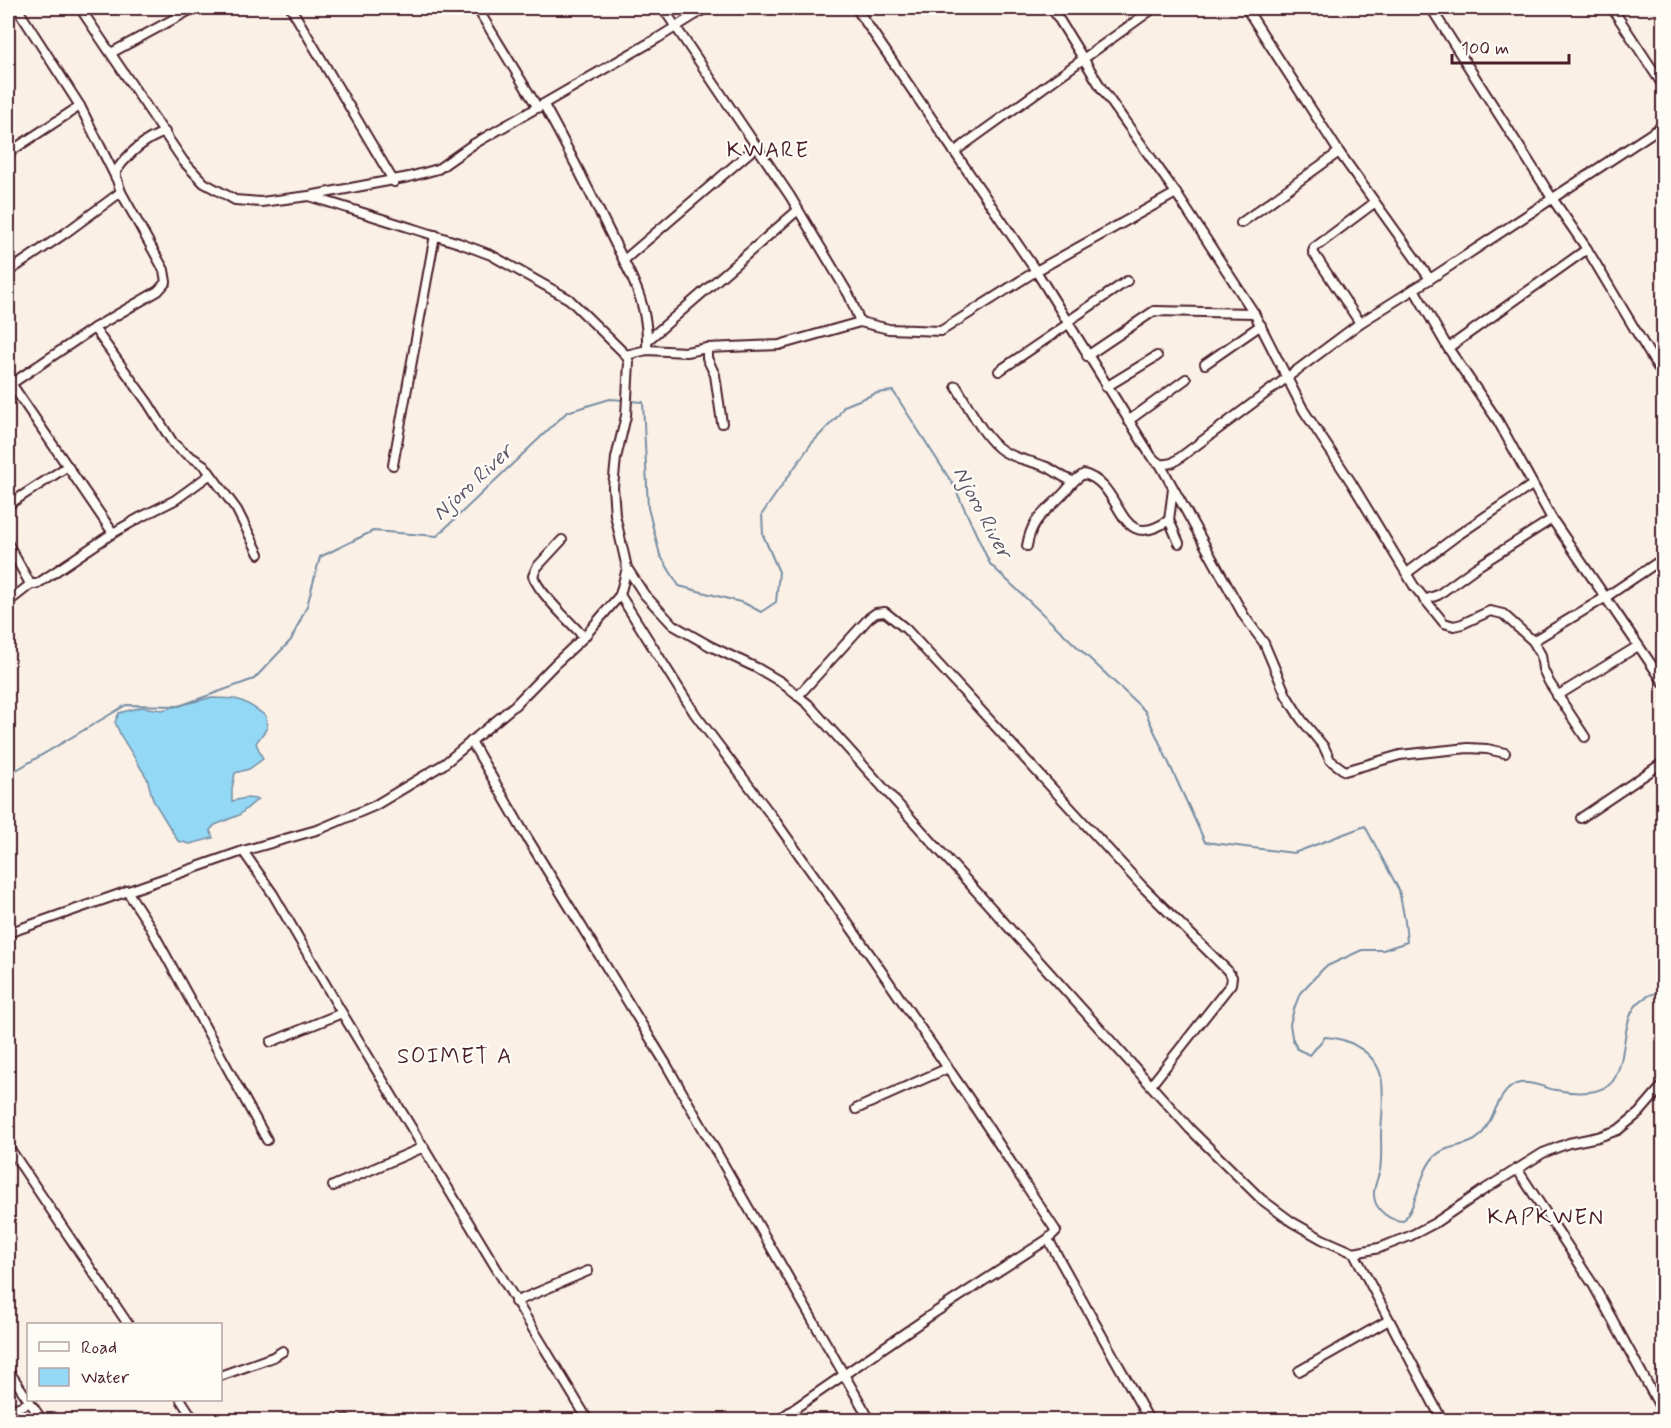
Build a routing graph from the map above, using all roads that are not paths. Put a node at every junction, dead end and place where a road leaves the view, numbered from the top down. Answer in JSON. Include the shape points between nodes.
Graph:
{"nodes":[{"id":1,"x":17,"y":8,"type":"edge"},
{"id":2,"x":80,"y":8,"type":"edge"},
{"id":3,"x":194,"y":8,"type":"edge"},
{"id":4,"x":291,"y":8,"type":"edge"},
{"id":5,"x":477,"y":8,"type":"edge"},
{"id":6,"x":663,"y":8,"type":"edge"},
{"id":7,"x":706,"y":8,"type":"edge"},
{"id":8,"x":856,"y":8,"type":"edge"},
{"id":9,"x":1052,"y":8,"type":"edge"},
{"id":10,"x":1154,"y":8,"type":"edge"},
{"id":11,"x":1431,"y":8,"type":"edge"},
{"id":12,"x":1612,"y":8,"type":"edge"},
{"id":13,"x":1250,"y":9,"type":"edge"},
{"id":14,"x":675,"y":28,"type":"junction"},
{"id":15,"x":111,"y":53,"type":"junction"},
{"id":16,"x":1084,"y":58,"type":"junction"},
{"id":17,"x":1664,"y":87,"type":"edge"},
{"id":18,"x":80,"y":106,"type":"junction"},
{"id":19,"x":542,"y":106,"type":"junction"},
{"id":20,"x":1664,"y":125,"type":"edge"},
{"id":21,"x":165,"y":132,"type":"junction"},
{"id":22,"x":757,"y":146,"type":"junction"},
{"id":23,"x":954,"y":152,"type":"junction"},
{"id":24,"x":1339,"y":152,"type":"junction"},
{"id":25,"x":8,"y":153,"type":"edge"},
{"id":26,"x":117,"y":180,"type":"junction"},
{"id":27,"x":394,"y":182,"type":"junction"},
{"id":28,"x":121,"y":192,"type":"junction"},
{"id":29,"x":1176,"y":193,"type":"junction"},
{"id":30,"x":309,"y":196,"type":"junction"},
{"id":31,"x":1552,"y":198,"type":"junction"},
{"id":32,"x":1374,"y":203,"type":"junction"},
{"id":33,"x":798,"y":210,"type":"junction"},
{"id":34,"x":1240,"y":223,"type":"dead end"},
{"id":35,"x":435,"y":235,"type":"junction"},
{"id":36,"x":1587,"y":249,"type":"junction"},
{"id":37,"x":624,"y":260,"type":"junction"},
{"id":38,"x":1036,"y":271,"type":"junction"},
{"id":39,"x":8,"y":272,"type":"edge"},
{"id":40,"x":1430,"y":279,"type":"junction"},
{"id":41,"x":1126,"y":281,"type":"dead end"},
{"id":42,"x":1414,"y":289,"type":"junction"},
{"id":43,"x":1254,"y":314,"type":"junction"},
{"id":44,"x":860,"y":322,"type":"junction"},
{"id":45,"x":1068,"y":323,"type":"junction"},
{"id":46,"x":1360,"y":323,"type":"junction"},
{"id":47,"x":1261,"y":325,"type":"junction"},
{"id":48,"x":94,"y":328,"type":"junction"},
{"id":49,"x":648,"y":340,"type":"junction"},
{"id":50,"x":707,"y":348,"type":"junction"},
{"id":51,"x":1448,"y":348,"type":"junction"},
{"id":52,"x":647,"y":350,"type":"junction"},
{"id":53,"x":626,"y":355,"type":"junction"},
{"id":54,"x":1087,"y":356,"type":"junction"},
{"id":55,"x":1157,"y":356,"type":"dead end"},
{"id":56,"x":1205,"y":364,"type":"dead end"},
{"id":57,"x":999,"y":371,"type":"dead end"},
{"id":58,"x":1286,"y":376,"type":"junction"},
{"id":59,"x":1664,"y":378,"type":"edge"},
{"id":60,"x":1186,"y":379,"type":"dead end"},
{"id":61,"x":9,"y":383,"type":"edge"},
{"id":62,"x":956,"y":386,"type":"dead end"},
{"id":63,"x":1106,"y":387,"type":"junction"},
{"id":64,"x":1128,"y":421,"type":"junction"},
{"id":65,"x":722,"y":423,"type":"dead end"},
{"id":66,"x":1160,"y":464,"type":"junction"},
{"id":67,"x":393,"y":465,"type":"dead end"},
{"id":68,"x":68,"y":466,"type":"junction"},
{"id":69,"x":211,"y":476,"type":"junction"},
{"id":70,"x":1073,"y":482,"type":"junction"},
{"id":71,"x":1532,"y":486,"type":"junction"},
{"id":72,"x":1173,"y":489,"type":"junction"},
{"id":73,"x":8,"y":505,"type":"edge"},
{"id":74,"x":1551,"y":519,"type":"junction"},
{"id":75,"x":1169,"y":520,"type":"junction"},
{"id":76,"x":113,"y":533,"type":"junction"},
{"id":77,"x":562,"y":540,"type":"dead end"},
{"id":78,"x":1179,"y":543,"type":"dead end"},
{"id":79,"x":8,"y":544,"type":"edge"},
{"id":80,"x":1027,"y":546,"type":"dead end"},
{"id":81,"x":259,"y":554,"type":"dead end"},
{"id":82,"x":1664,"y":558,"type":"edge"},
{"id":83,"x":627,"y":568,"type":"junction"},
{"id":84,"x":1407,"y":573,"type":"junction"},
{"id":85,"x":31,"y":584,"type":"junction"},
{"id":86,"x":620,"y":595,"type":"junction"},
{"id":87,"x":1606,"y":597,"type":"junction"},
{"id":88,"x":1424,"y":600,"type":"junction"},
{"id":89,"x":8,"y":602,"type":"edge"},
{"id":90,"x":584,"y":637,"type":"junction"},
{"id":91,"x":1533,"y":641,"type":"junction"},
{"id":92,"x":1638,"y":646,"type":"junction"},
{"id":93,"x":1664,"y":683,"type":"edge"},
{"id":94,"x":798,"y":696,"type":"junction"},
{"id":95,"x":1557,"y":696,"type":"junction"},
{"id":96,"x":1585,"y":737,"type":"dead end"},
{"id":97,"x":471,"y":741,"type":"junction"},
{"id":98,"x":1505,"y":753,"type":"dead end"},
{"id":99,"x":1664,"y":762,"type":"edge"},
{"id":100,"x":1581,"y":818,"type":"dead end"},
{"id":101,"x":243,"y":851,"type":"junction"},
{"id":102,"x":127,"y":891,"type":"junction"},
{"id":103,"x":8,"y":933,"type":"edge"},
{"id":104,"x":342,"y":1013,"type":"junction"},
{"id":105,"x":271,"y":1042,"type":"dead end"},
{"id":106,"x":948,"y":1068,"type":"junction"},
{"id":107,"x":1152,"y":1084,"type":"junction"},
{"id":108,"x":1664,"y":1084,"type":"edge"},
{"id":109,"x":856,"y":1109,"type":"dead end"},
{"id":110,"x":267,"y":1140,"type":"dead end"},
{"id":111,"x":8,"y":1146,"type":"edge"},
{"id":112,"x":423,"y":1147,"type":"junction"},
{"id":113,"x":1517,"y":1169,"type":"junction"},
{"id":114,"x":333,"y":1186,"type":"dead end"},
{"id":115,"x":1048,"y":1239,"type":"junction"},
{"id":116,"x":1354,"y":1252,"type":"junction"},
{"id":117,"x":588,"y":1271,"type":"dead end"},
{"id":118,"x":515,"y":1302,"type":"junction"},
{"id":119,"x":1389,"y":1320,"type":"junction"},
{"id":120,"x":127,"y":1323,"type":"edge"},
{"id":121,"x":283,"y":1351,"type":"dead end"},
{"id":122,"x":8,"y":1370,"type":"edge"},
{"id":123,"x":1299,"y":1371,"type":"dead end"},
{"id":124,"x":222,"y":1375,"type":"edge"},
{"id":125,"x":845,"y":1375,"type":"junction"},
{"id":126,"x":27,"y":1400,"type":"edge"},
{"id":127,"x":182,"y":1401,"type":"edge"},
{"id":128,"x":29,"y":1403,"type":"joint"},
{"id":129,"x":8,"y":1412,"type":"edge"},
{"id":130,"x":1664,"y":1414,"type":"edge"},
{"id":131,"x":42,"y":1420,"type":"edge"},
{"id":132,"x":194,"y":1420,"type":"edge"},
{"id":133,"x":588,"y":1420,"type":"edge"},
{"id":134,"x":778,"y":1420,"type":"edge"},
{"id":135,"x":870,"y":1420,"type":"edge"},
{"id":136,"x":1149,"y":1420,"type":"edge"},
{"id":137,"x":1442,"y":1420,"type":"edge"}],
"edges":[{"from":1,"to":18,"type":"street"},
{"from":2,"to":15,"type":"street"},
{"from":3,"to":15,"type":"street"},
{"from":4,"to":27,"type":"street"},
{"from":5,"to":19,"type":"street"},
{"from":6,"to":14,"type":"street"},
{"from":7,"to":14,"type":"street"},
{"from":8,"to":23,"type":"street"},
{"from":9,"to":16,"type":"street"},
{"from":10,"to":16,"type":"street"},
{"from":11,"to":31,"type":"street"},
{"from":12,"to":17,"type":"street"},
{"from":13,"to":24,"type":"street"},
{"from":14,"to":19,"type":"street"},
{"from":14,"to":22,"type":"street"},
{"from":15,"to":21,"type":"street"},
{"from":16,"to":23,"type":"street"},
{"from":16,"to":29,"type":"street"},
{"from":18,"to":25,"type":"street"},
{"from":18,"to":26,"type":"street"},
{"from":19,"to":27,"type":"street","via":[[438,169]]},
{"from":19,"to":37,"type":"street"},
{"from":20,"to":31,"type":"street"},
{"from":21,"to":26,"type":"street","via":[[153,136],[126,159],[116,171]]},
{"from":21,"to":30,"type":"street","via":[[171,146],[198,178],[235,200],[261,202]]},
{"from":22,"to":33,"type":"street"},
{"from":22,"to":37,"type":"street"},
{"from":23,"to":38,"type":"street"},
{"from":24,"to":32,"type":"street"},
{"from":24,"to":34,"type":"street"},
{"from":26,"to":28,"type":"street"},
{"from":27,"to":30,"type":"street"},
{"from":28,"to":39,"type":"street"},
{"from":28,"to":48,"type":"street","via":[[164,270],[166,282],[158,291]]},
{"from":29,"to":38,"type":"street"},
{"from":29,"to":43,"type":"street"},
{"from":30,"to":35,"type":"street"},
{"from":31,"to":36,"type":"street"},
{"from":31,"to":40,"type":"street"},
{"from":32,"to":40,"type":"street"},
{"from":32,"to":46,"type":"street","via":[[1313,252]]},
{"from":33,"to":44,"type":"street","via":[[849,295]]},
{"from":33,"to":49,"type":"street"},
{"from":35,"to":53,"type":"street","via":[[491,255],[569,299]]},
{"from":35,"to":67,"type":"street"},
{"from":36,"to":51,"type":"street"},
{"from":36,"to":59,"type":"street"},
{"from":37,"to":49,"type":"street","via":[[640,293]]},
{"from":38,"to":44,"type":"street","via":[[941,331],[890,329]]},
{"from":38,"to":45,"type":"street"},
{"from":40,"to":42,"type":"street"},
{"from":41,"to":45,"type":"street"},
{"from":42,"to":46,"type":"street"},
{"from":42,"to":51,"type":"street"},
{"from":43,"to":47,"type":"street"},
{"from":43,"to":54,"type":"street","via":[[1154,311]]},
{"from":44,"to":50,"type":"street","via":[[779,345]]},
{"from":45,"to":54,"type":"street"},
{"from":45,"to":57,"type":"street"},
{"from":46,"to":58,"type":"street"},
{"from":47,"to":56,"type":"street"},
{"from":47,"to":58,"type":"street"},
{"from":48,"to":61,"type":"street"},
{"from":48,"to":69,"type":"street","via":[[173,443],[204,465]]},
{"from":49,"to":52,"type":"street"},
{"from":50,"to":52,"type":"street","via":[[686,352]]},
{"from":50,"to":65,"type":"street"},
{"from":51,"to":71,"type":"street","via":[[1498,421]]},
{"from":52,"to":53,"type":"street"},
{"from":53,"to":83,"type":"street","via":[[626,416],[613,487]]},
{"from":54,"to":63,"type":"street"},
{"from":55,"to":63,"type":"street"},
{"from":58,"to":66,"type":"street","via":[[1174,462]]},
{"from":58,"to":84,"type":"street"},
{"from":60,"to":64,"type":"street"},
{"from":61,"to":68,"type":"street"},
{"from":62,"to":70,"type":"street","via":[[994,444]]},
{"from":63,"to":64,"type":"street"},
{"from":64,"to":66,"type":"street"},
{"from":66,"to":72,"type":"street"},
{"from":68,"to":73,"type":"street"},
{"from":68,"to":76,"type":"street"},
{"from":69,"to":76,"type":"street","via":[[176,500]]},
{"from":69,"to":81,"type":"street","via":[[237,510]]},
{"from":70,"to":75,"type":"street","via":[[1084,474],[1101,482],[1136,530],[1152,530]]},
{"from":70,"to":80,"type":"street","via":[[1033,525]]},
{"from":71,"to":74,"type":"street"},
{"from":71,"to":84,"type":"street"},
{"from":72,"to":75,"type":"street"},
{"from":72,"to":98,"type":"street","via":[[1244,616],[1264,643],[1286,695],[1337,767],[1345,771],[1400,755],[1468,748]]},
{"from":74,"to":87,"type":"street"},
{"from":74,"to":88,"type":"street","via":[[1438,595]]},
{"from":75,"to":78,"type":"street"},
{"from":76,"to":85,"type":"street","via":[[37,584]]},
{"from":77,"to":90,"type":"street","via":[[533,576]]},
{"from":79,"to":85,"type":"street"},
{"from":82,"to":87,"type":"street"},
{"from":83,"to":86,"type":"street"},
{"from":83,"to":94,"type":"street","via":[[644,594],[673,625],[757,668]]},
{"from":84,"to":88,"type":"street"},
{"from":85,"to":89,"type":"street"},
{"from":86,"to":90,"type":"street"},
{"from":86,"to":106,"type":"street","via":[[695,714],[774,819]]},
{"from":87,"to":91,"type":"street"},
{"from":87,"to":92,"type":"street"},
{"from":88,"to":91,"type":"street","via":[[1444,623],[1454,626],[1490,611],[1498,612]]},
{"from":90,"to":97,"type":"street","via":[[515,705]]},
{"from":91,"to":95,"type":"street"},
{"from":92,"to":93,"type":"street"},
{"from":92,"to":95,"type":"street"},
{"from":94,"to":107,"type":"street"},
{"from":94,"to":107,"type":"street","via":[[869,618],[885,612],[894,617],[1142,886],[1227,970],[1232,984]]},
{"from":95,"to":96,"type":"street"},
{"from":97,"to":101,"type":"street","via":[[444,764],[374,806],[320,829]]},
{"from":97,"to":125,"type":"street","via":[[666,1064]]},
{"from":99,"to":100,"type":"street"},
{"from":101,"to":102,"type":"street"},
{"from":101,"to":104,"type":"street","via":[[273,894]]},
{"from":102,"to":103,"type":"street"},
{"from":102,"to":110,"type":"street"},
{"from":104,"to":105,"type":"street"},
{"from":104,"to":112,"type":"street"},
{"from":106,"to":109,"type":"street"},
{"from":106,"to":115,"type":"street","via":[[1056,1231]]},
{"from":107,"to":116,"type":"street","via":[[1190,1129],[1261,1199],[1292,1222]]},
{"from":108,"to":113,"type":"street","via":[[1618,1130],[1569,1143]]},
{"from":111,"to":120,"type":"street"},
{"from":112,"to":114,"type":"street"},
{"from":112,"to":118,"type":"street"},
{"from":113,"to":116,"type":"street","via":[[1410,1236]]},
{"from":113,"to":130,"type":"street","via":[[1594,1286]]},
{"from":115,"to":125,"type":"street"},
{"from":115,"to":136,"type":"street"},
{"from":116,"to":119,"type":"street"},
{"from":117,"to":118,"type":"street"},
{"from":118,"to":133,"type":"street"},
{"from":119,"to":123,"type":"street"},
{"from":119,"to":137,"type":"street"},
{"from":121,"to":124,"type":"street"},
{"from":122,"to":126,"type":"street"},
{"from":125,"to":134,"type":"street"},
{"from":125,"to":135,"type":"street"},
{"from":127,"to":132,"type":"street"},
{"from":128,"to":129,"type":"street"},
{"from":128,"to":131,"type":"street"}]}
